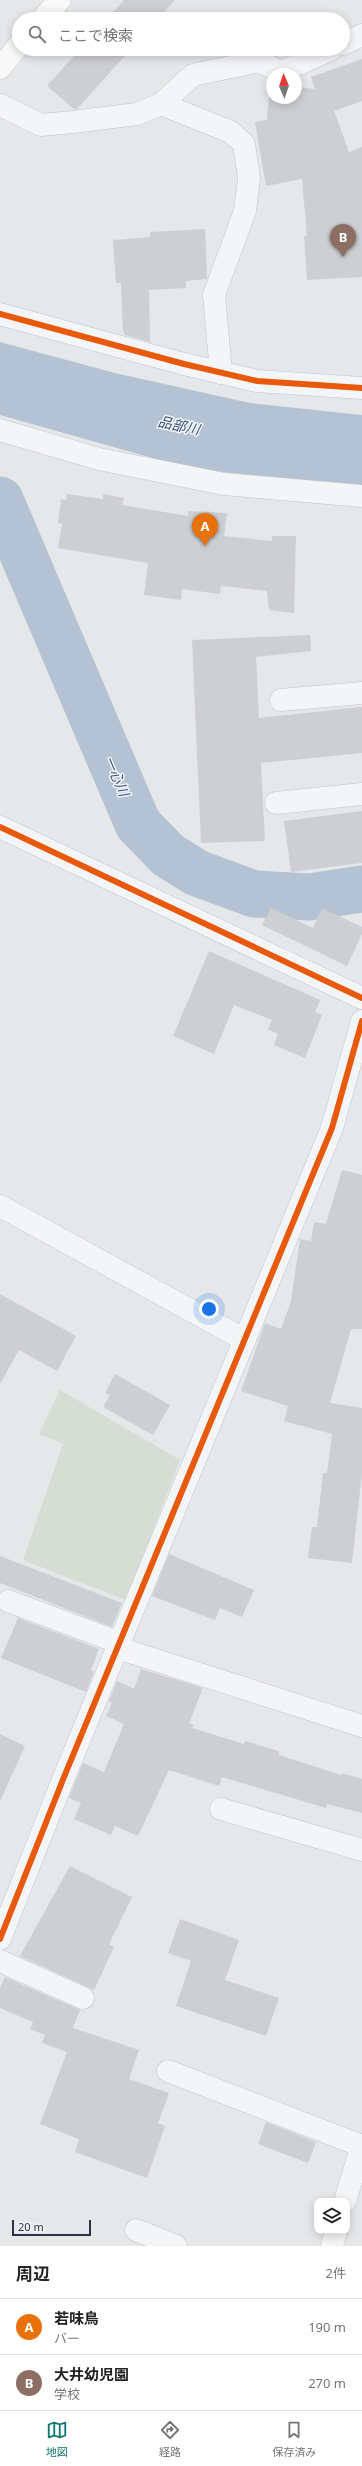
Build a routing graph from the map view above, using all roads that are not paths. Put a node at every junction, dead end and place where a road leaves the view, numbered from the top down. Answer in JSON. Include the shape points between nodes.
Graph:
{"nodes":[{"id":1,"x":60,"y":0,"type":"edge"},
{"id":2,"x":49,"y":12,"type":"edge"},
{"id":3,"x":362,"y":34,"type":"edge"},
{"id":4,"x":350,"y":40,"type":"edge"},
{"id":5,"x":316,"y":56,"type":"edge"},
{"id":6,"x":161,"y":104,"type":"junction"},
{"id":7,"x":0,"y":105,"type":"edge"},
{"id":8,"x":0,"y":314,"type":"edge"},
{"id":9,"x":221,"y":373,"type":"junction"},
{"id":10,"x":362,"y":388,"type":"edge"},
{"id":11,"x":0,"y":430,"type":"edge"},
{"id":12,"x":362,"y":496,"type":"edge"},
{"id":13,"x":362,"y":693,"type":"edge"},
{"id":14,"x":281,"y":700,"type":"dead end"},
{"id":15,"x":362,"y":794,"type":"edge"},
{"id":16,"x":276,"y":803,"type":"dead end"},
{"id":17,"x":0,"y":827,"type":"edge"},
{"id":18,"x":362,"y":998,"type":"edge"},
{"id":19,"x":362,"y":1021,"type":"edge"},
{"id":20,"x":0,"y":1206,"type":"edge"},
{"id":21,"x":245,"y":1340,"type":"junction"},
{"id":22,"x":8,"y":1601,"type":"dead end"},
{"id":23,"x":119,"y":1645,"type":"junction"},
{"id":24,"x":362,"y":1726,"type":"edge"},
{"id":25,"x":221,"y":1809,"type":"dead end"},
{"id":26,"x":362,"y":1850,"type":"edge"},
{"id":27,"x":0,"y":1939,"type":"edge"},
{"id":28,"x":0,"y":1961,"type":"edge"},
{"id":29,"x":83,"y":1998,"type":"dead end"},
{"id":30,"x":168,"y":2072,"type":"dead end"},
{"id":31,"x":362,"y":2146,"type":"edge"},
{"id":32,"x":346,"y":2198,"type":"edge"},
{"id":33,"x":136,"y":2230,"type":"dead end"},
{"id":34,"x":335,"y":2234,"type":"edge"},
{"id":35,"x":176,"y":2246,"type":"edge"},
{"id":36,"x":332,"y":2246,"type":"edge"}],
"edges":[{"from":1,"to":2,"type":"main road"},
{"from":3,"to":4,"type":"street"},
{"from":5,"to":6,"type":"street","via":[[281,72],[259,61],[193,75]]},
{"from":6,"to":7,"type":"street","via":[[137,114],[42,125]]},
{"from":6,"to":9,"type":"street","via":[[230,132],[244,144],[249,178],[245,211],[214,295]]},
{"from":8,"to":9,"type":"street"},
{"from":9,"to":10,"type":"street","via":[[257,381]]},
{"from":11,"to":12,"type":"street","via":[[99,460],[224,484]]},
{"from":13,"to":14,"type":"street"},
{"from":15,"to":16,"type":"street"},
{"from":17,"to":18,"type":"street"},
{"from":19,"to":21,"type":"street","via":[[332,1128]]},
{"from":20,"to":21,"type":"street"},
{"from":21,"to":23,"type":"street"},
{"from":22,"to":23,"type":"street"},
{"from":23,"to":24,"type":"street"},
{"from":23,"to":27,"type":"street"},
{"from":25,"to":26,"type":"street"},
{"from":28,"to":29,"type":"street"},
{"from":30,"to":31,"type":"street"},
{"from":31,"to":32,"type":"street"},
{"from":33,"to":35,"type":"street"},
{"from":34,"to":36,"type":"street"}]}
